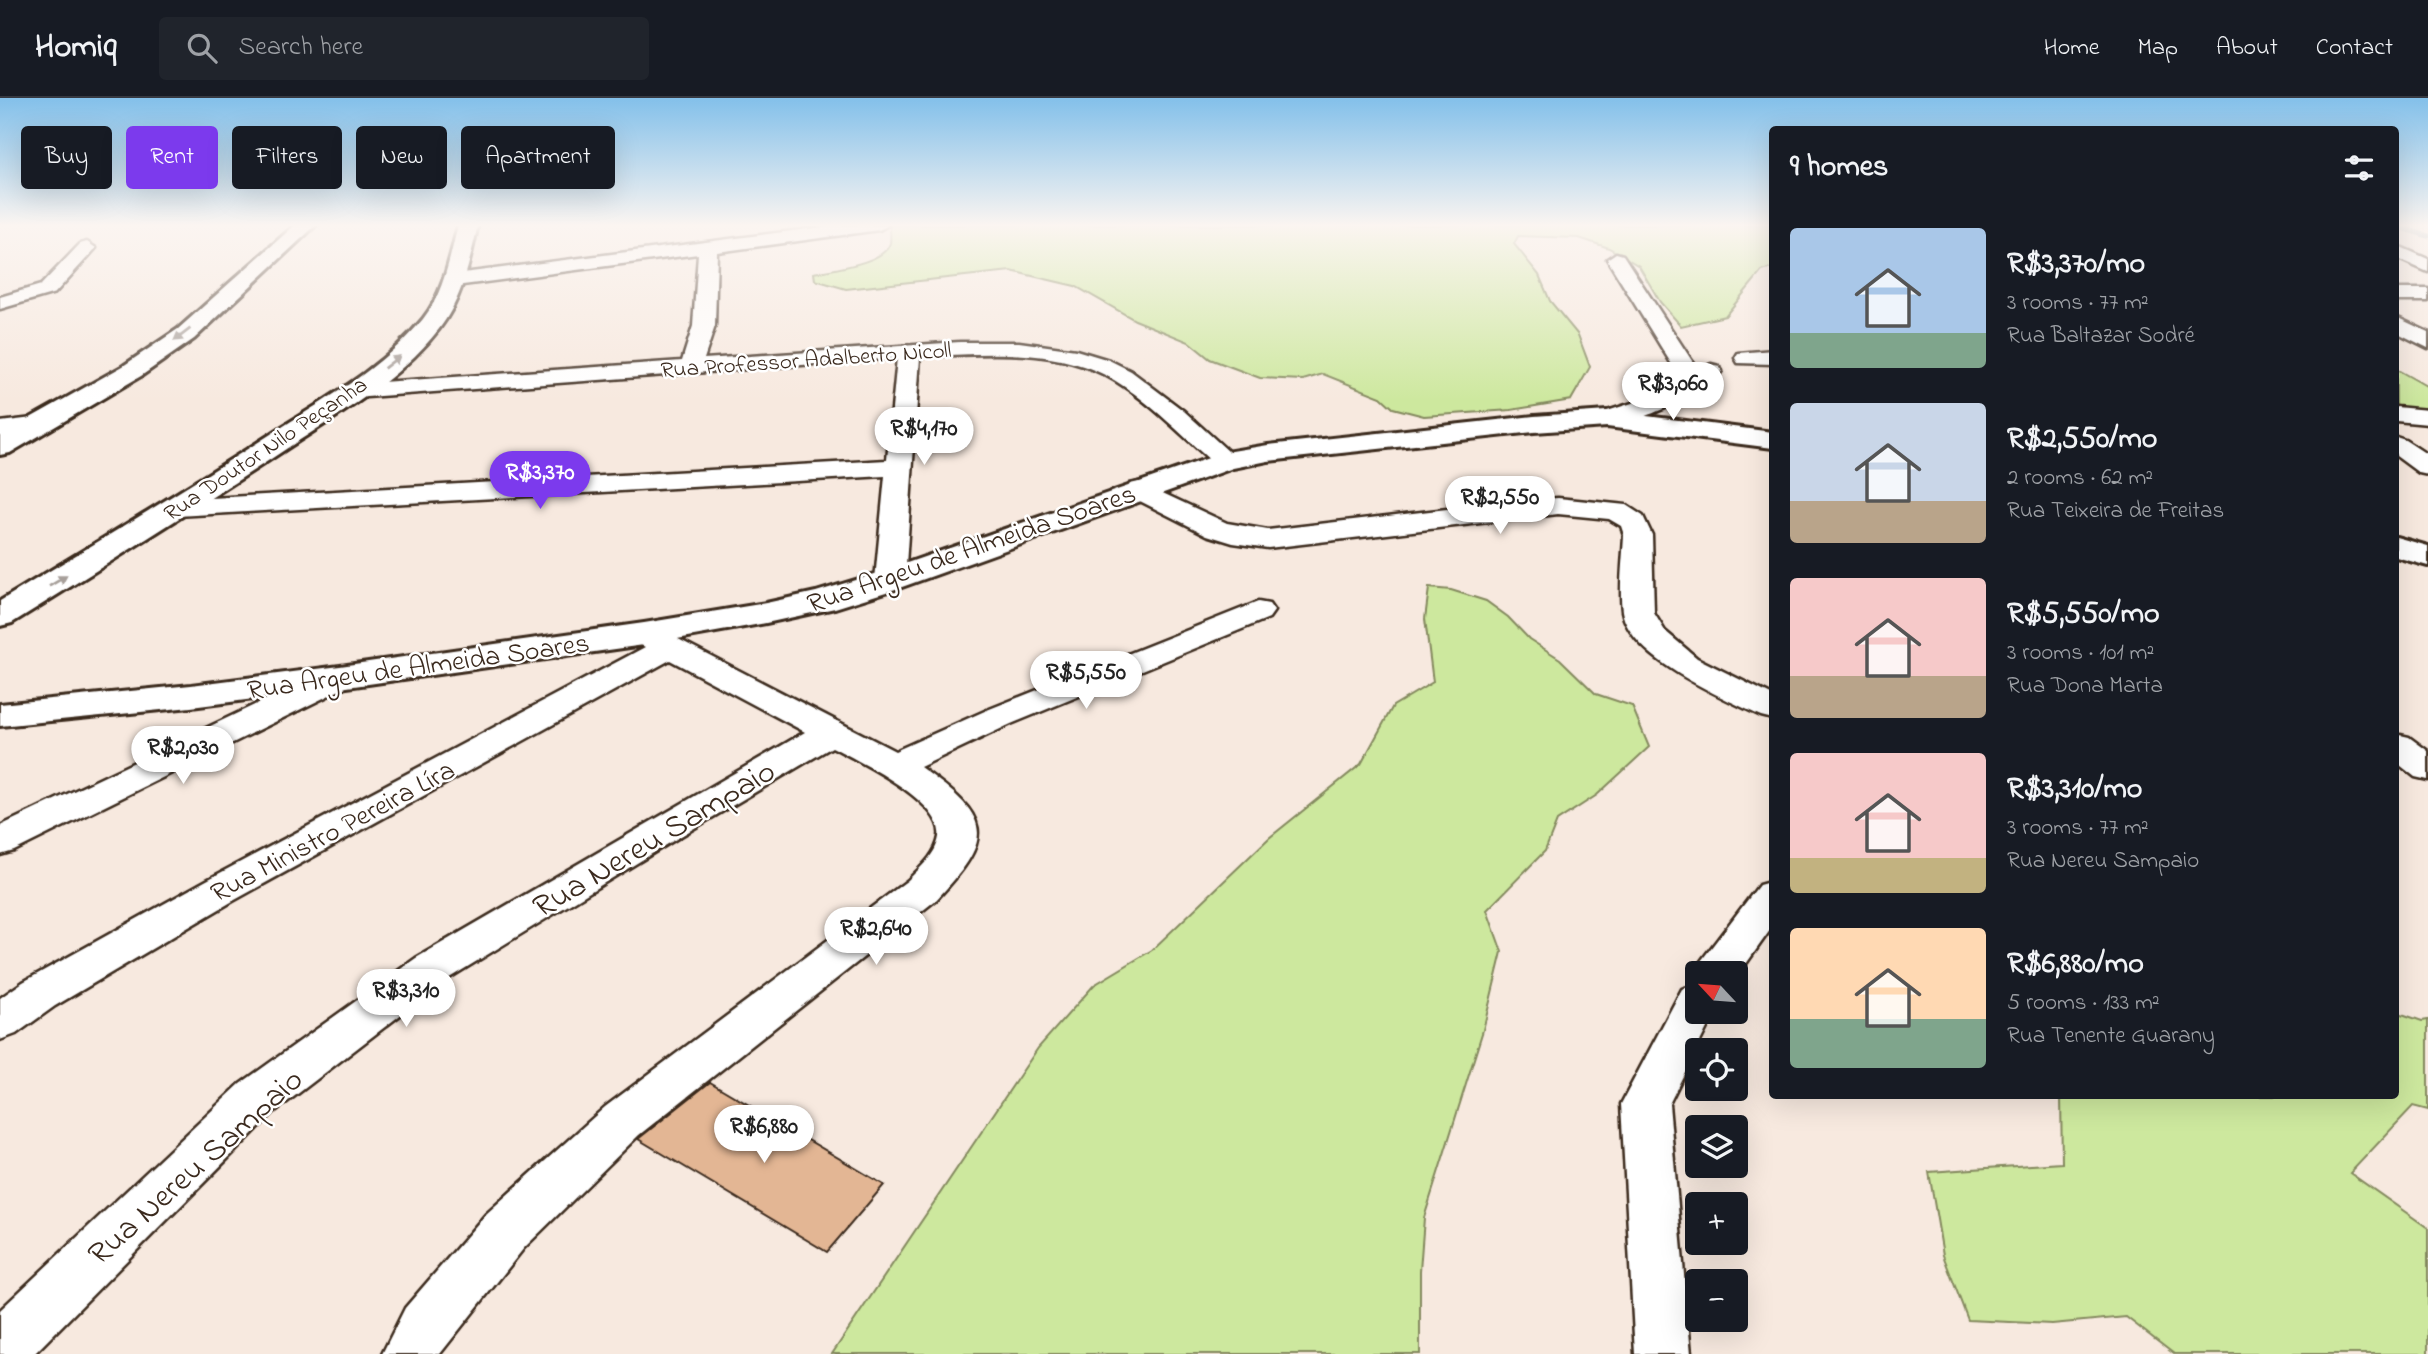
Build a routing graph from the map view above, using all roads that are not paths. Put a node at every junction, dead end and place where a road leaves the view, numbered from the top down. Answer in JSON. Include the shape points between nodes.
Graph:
{"nodes":[{"id":1,"x":53,"y":284,"type":"edge"},
{"id":2,"x":241,"y":284,"type":"edge"},
{"id":3,"x":453,"y":284,"type":"edge"},
{"id":4,"x":707,"y":284,"type":"edge"},
{"id":5,"x":1634,"y":284,"type":"edge"},
{"id":6,"x":2399,"y":295,"type":"edge"},
{"id":7,"x":2428,"y":295,"type":"edge"},
{"id":8,"x":0,"y":303,"type":"edge"},
{"id":9,"x":2399,"y":326,"type":"edge"},
{"id":10,"x":2428,"y":341,"type":"edge"},
{"id":11,"x":909,"y":351,"type":"junction"},
{"id":12,"x":1769,"y":357,"type":"edge"},
{"id":13,"x":1746,"y":358,"type":"dead end"},
{"id":14,"x":691,"y":366,"type":"junction"},
{"id":15,"x":353,"y":391,"type":"junction"},
{"id":16,"x":2399,"y":414,"type":"edge"},
{"id":17,"x":2428,"y":417,"type":"edge"},
{"id":18,"x":1607,"y":419,"type":"junction"},
{"id":19,"x":41,"y":424,"type":"junction"},
{"id":20,"x":0,"y":429,"type":"edge"},
{"id":21,"x":1769,"y":439,"type":"edge"},
{"id":22,"x":2399,"y":446,"type":"edge"},
{"id":23,"x":0,"y":447,"type":"edge"},
{"id":24,"x":1226,"y":461,"type":"junction"},
{"id":25,"x":901,"y":467,"type":"junction"},
{"id":26,"x":2428,"y":467,"type":"edge"},
{"id":27,"x":1139,"y":490,"type":"junction"},
{"id":28,"x":177,"y":508,"type":"junction"},
{"id":29,"x":890,"y":580,"type":"junction"},
{"id":30,"x":1258,"y":611,"type":"dead end"},
{"id":31,"x":0,"y":616,"type":"edge"},
{"id":32,"x":657,"y":640,"type":"junction"},
{"id":33,"x":340,"y":677,"type":"junction"},
{"id":34,"x":1769,"y":707,"type":"edge"},
{"id":35,"x":0,"y":715,"type":"edge"},
{"id":36,"x":830,"y":733,"type":"junction"},
{"id":37,"x":2399,"y":747,"type":"edge"},
{"id":38,"x":894,"y":765,"type":"junction"},
{"id":39,"x":2428,"y":769,"type":"edge"},
{"id":40,"x":0,"y":842,"type":"edge"},
{"id":41,"x":1769,"y":900,"type":"edge"},
{"id":42,"x":1725,"y":961,"type":"edge"},
{"id":43,"x":0,"y":1021,"type":"edge"},
{"id":44,"x":1686,"y":1024,"type":"edge"},
{"id":45,"x":0,"y":1350,"type":"edge"},
{"id":46,"x":410,"y":1354,"type":"edge"},
{"id":47,"x":1663,"y":1354,"type":"edge"}],
"edges":[{"from":1,"to":8,"type":"street"},
{"from":2,"to":19,"type":"main road","one_way":true,"via":[[186,334]]},
{"from":15,"to":3,"type":"main road","name":"Rua Doutor Nilo Peçanha","one_way":true,"via":[[397,359],[432,323]]},
{"from":4,"to":14,"type":"street","via":[[705,326]]},
{"from":5,"to":18,"type":"street","via":[[1704,379],[1664,401]]},
{"from":6,"to":7,"type":"street"},
{"from":9,"to":10,"type":"street"},
{"from":11,"to":14,"type":"street","name":"Rua Professor Adalberto Nicoll"},
{"from":11,"to":24,"type":"street","name":"Rua Professor Adalberto Nicoll","via":[[1015,349],[1092,361],[1121,375]]},
{"from":11,"to":25,"type":"street"},
{"from":12,"to":13,"type":"street"},
{"from":14,"to":15,"type":"street","name":"Rua Professor Adalberto Nicoll"},
{"from":15,"to":28,"type":"main road","name":"Rua Doutor Nilo Peçanha"},
{"from":16,"to":17,"type":"street"},
{"from":18,"to":21,"type":"main road","name":"Rua Argeu de Almeida Soares"},
{"from":18,"to":24,"type":"main road","name":"Rua Argeu de Almeida Soares","via":[[1340,444]]},
{"from":19,"to":20,"type":"street"},
{"from":19,"to":23,"type":"main road"},
{"from":22,"to":26,"type":"street"},
{"from":24,"to":27,"type":"main road","name":"Rua Argeu de Almeida Soares"},
{"from":25,"to":28,"type":"street"},
{"from":25,"to":29,"type":"street"},
{"from":27,"to":29,"type":"main road","name":"Rua Argeu de Almeida Soares"},
{"from":27,"to":34,"type":"street","via":[[1203,525],[1247,539],[1558,506],[1616,511],[1633,522],[1638,535],[1639,612],[1652,637],[1685,665]]},
{"from":31,"to":28,"type":"main road","name":"Rua Doutor Nilo Peçanha","one_way":true},
{"from":29,"to":32,"type":"main road","name":"Rua Argeu de Almeida Soares","via":[[823,601]]},
{"from":30,"to":38,"type":"street"},
{"from":32,"to":33,"type":"main road","name":"Rua Argeu de Almeida Soares"},
{"from":32,"to":36,"type":"street"},
{"from":32,"to":43,"type":"street","name":"Rua Ministro Pereira Líra","via":[[39,994]]},
{"from":33,"to":35,"type":"main road","name":"Rua Argeu de Almeida Soares"},
{"from":33,"to":40,"type":"street"},
{"from":36,"to":38,"type":"street"},
{"from":36,"to":45,"type":"street","name":"Rua Nereu Sampaio","via":[[442,962],[257,1098]]},
{"from":37,"to":39,"type":"street"},
{"from":38,"to":46,"type":"street","via":[[955,814],[959,836],[948,863],[922,890],[825,967],[622,1121],[505,1231],[425,1326]]},
{"from":41,"to":42,"type":"street"},
{"from":44,"to":47,"type":"street","via":[[1645,1104]]}]}
